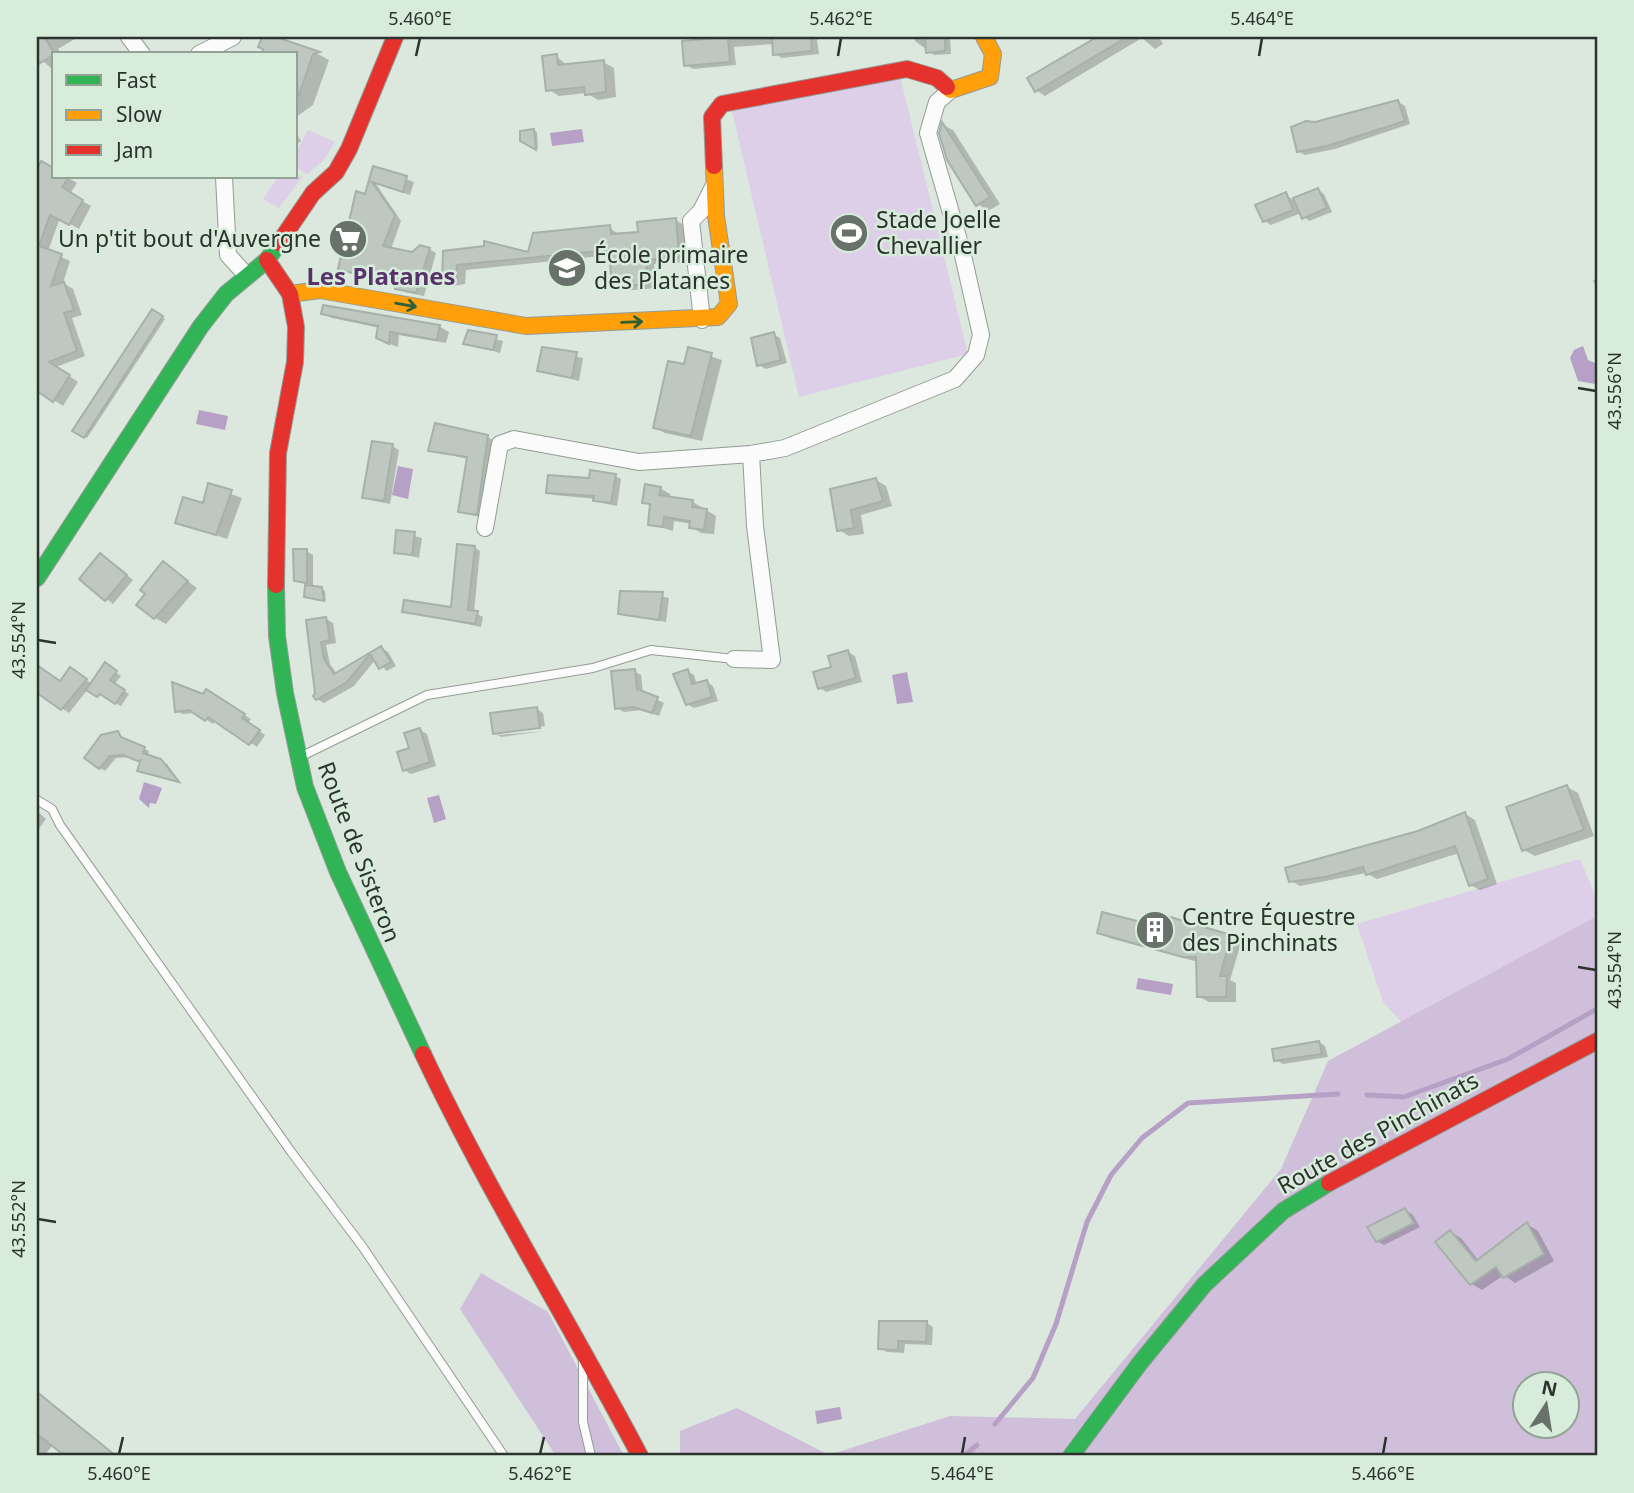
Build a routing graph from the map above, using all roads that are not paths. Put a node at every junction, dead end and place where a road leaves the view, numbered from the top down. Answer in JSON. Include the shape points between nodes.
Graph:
{"nodes":[{"id":1,"x":130,"y":37,"type":"edge"},
{"id":2,"x":233,"y":37,"type":"edge"},
{"id":3,"x":395,"y":37,"type":"edge"},
{"id":4,"x":984,"y":37,"type":"edge"},
{"id":5,"x":141,"y":52,"type":"edge"},
{"id":6,"x":203,"y":52,"type":"edge"},
{"id":7,"x":951,"y":90,"type":"junction"},
{"id":8,"x":223,"y":178,"type":"edge"},
{"id":9,"x":716,"y":182,"type":"junction"},
{"id":10,"x":267,"y":260,"type":"junction"},
{"id":11,"x":247,"y":276,"type":"junction"},
{"id":12,"x":290,"y":294,"type":"junction"},
{"id":13,"x":702,"y":320,"type":"junction"},
{"id":14,"x":751,"y":454,"type":"junction"},
{"id":15,"x":485,"y":528,"type":"dead end"},
{"id":16,"x":37,"y":578,"type":"edge"},
{"id":17,"x":734,"y":659,"type":"joint"},
{"id":18,"x":299,"y":758,"type":"junction"},
{"id":19,"x":37,"y":800,"type":"edge"},
{"id":20,"x":1597,"y":1041,"type":"edge"},
{"id":21,"x":583,"y":1348,"type":"junction"},
{"id":22,"x":504,"y":1456,"type":"edge"},
{"id":23,"x":591,"y":1456,"type":"edge"},
{"id":24,"x":640,"y":1456,"type":"edge"},
{"id":25,"x":1072,"y":1456,"type":"edge"}],
"edges":[{"from":1,"to":5,"type":"street"},
{"from":2,"to":6,"type":"street"},
{"from":3,"to":10,"type":"main road","via":[[343,160],[313,193]]},
{"from":4,"to":7,"type":"main road","via":[[993,54],[990,77]]},
{"from":7,"to":9,"type":"main road","via":[[937,78],[907,69],[722,104],[712,117]]},
{"from":7,"to":14,"type":"street","via":[[937,102],[928,133],[981,335],[976,355],[955,379],[785,448]]},
{"from":8,"to":11,"type":"street","via":[[228,255]]},
{"from":9,"to":13,"type":"street","via":[[691,221]]},
{"from":9,"to":13,"type":"main road","via":[[728,309]]},
{"from":10,"to":11,"type":"main road"},
{"from":10,"to":12,"type":"main road","name":"Route de Sisteron"},
{"from":11,"to":16,"type":"main road","via":[[226,294],[201,327]]},
{"from":12,"to":13,"type":"main road","one_way":true,"via":[[320,290],[526,326]]},
{"from":12,"to":18,"type":"main road","name":"Route de Sisteron","via":[[296,327],[295,362],[278,453],[275,554],[277,636]]},
{"from":14,"to":15,"type":"street","via":[[639,462],[514,439],[500,444]]},
{"from":14,"to":17,"type":"street","via":[[772,660]]},
{"from":17,"to":18,"type":"lane","via":[[652,650],[593,668],[428,695]]},
{"from":18,"to":21,"type":"main road","name":"Route de Sisteron","via":[[305,787],[338,872],[393,995],[464,1141]]},
{"from":19,"to":22,"type":"lane","via":[[52,809],[362,1246]]},
{"from":20,"to":25,"type":"main road","name":"Route des Pinchinats","via":[[1362,1163],[1283,1211],[1204,1285]]},
{"from":21,"to":23,"type":"lane","via":[[583,1422]]},
{"from":21,"to":24,"type":"main road","name":"Route de Sisteron"}]}
